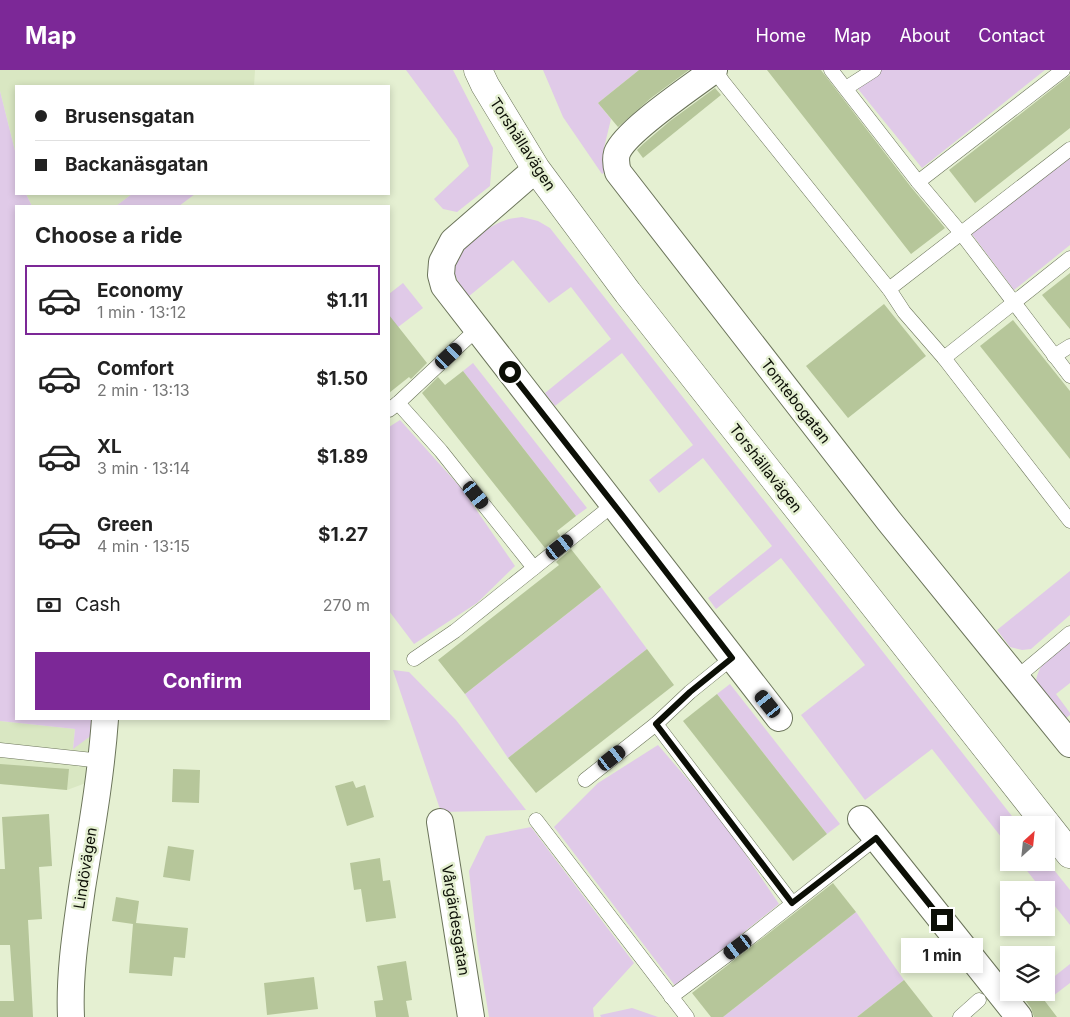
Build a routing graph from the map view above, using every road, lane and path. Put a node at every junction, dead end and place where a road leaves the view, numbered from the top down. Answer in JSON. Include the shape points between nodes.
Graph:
{"nodes":[{"id":1,"x":478,"y":70,"type":"edge"},
{"id":2,"x":715,"y":70,"type":"edge"},
{"id":3,"x":831,"y":70,"type":"edge"},
{"id":4,"x":874,"y":70,"type":"edge"},
{"id":5,"x":1062,"y":70,"type":"edge"},
{"id":6,"x":846,"y":88,"type":"junction"},
{"id":7,"x":1070,"y":149,"type":"edge"},
{"id":8,"x":536,"y":169,"type":"junction"},
{"id":9,"x":918,"y":182,"type":"junction"},
{"id":10,"x":961,"y":233,"type":"junction"},
{"id":11,"x":1070,"y":258,"type":"edge"},
{"id":12,"x":889,"y":289,"type":"junction"},
{"id":13,"x":1013,"y":303,"type":"junction"},
{"id":14,"x":477,"y":329,"type":"junction"},
{"id":15,"x":1070,"y":346,"type":"edge"},
{"id":16,"x":1054,"y":356,"type":"junction"},
{"id":17,"x":944,"y":358,"type":"junction"},
{"id":18,"x":1070,"y":376,"type":"edge"},
{"id":19,"x":393,"y":406,"type":"edge"},
{"id":20,"x":614,"y":504,"type":"junction"},
{"id":21,"x":1070,"y":521,"type":"edge"},
{"id":22,"x":534,"y":568,"type":"junction"},
{"id":23,"x":1070,"y":633,"type":"edge"},
{"id":24,"x":732,"y":658,"type":"junction"},
{"id":25,"x":414,"y":659,"type":"dead end"},
{"id":26,"x":1016,"y":678,"type":"junction"},
{"id":27,"x":779,"y":718,"type":"dead end"},
{"id":28,"x":105,"y":720,"type":"edge"},
{"id":29,"x":656,"y":724,"type":"junction"},
{"id":30,"x":1070,"y":744,"type":"edge"},
{"id":31,"x":0,"y":750,"type":"edge"},
{"id":32,"x":102,"y":761,"type":"junction"},
{"id":33,"x":585,"y":780,"type":"dead end"},
{"id":34,"x":536,"y":820,"type":"dead end"},
{"id":35,"x":440,"y":822,"type":"dead end"},
{"id":36,"x":868,"y":828,"type":"joint"},
{"id":37,"x":1070,"y":854,"type":"edge"},
{"id":38,"x":792,"y":903,"type":"junction"},
{"id":39,"x":671,"y":996,"type":"junction"},
{"id":40,"x":979,"y":1000,"type":"dead end"},
{"id":41,"x":71,"y":1017,"type":"edge"},
{"id":42,"x":471,"y":1017,"type":"edge"},
{"id":43,"x":687,"y":1017,"type":"edge"},
{"id":44,"x":960,"y":1017,"type":"edge"},
{"id":45,"x":1019,"y":1017,"type":"edge"}],
"edges":[{"from":1,"to":8,"type":"main road","name":"Torshällavägen"},
{"from":2,"to":12,"type":"lane"},
{"from":2,"to":26,"type":"street","name":"Tomtebogatan","via":[[631,133],[617,152],[615,163],[618,172]]},
{"from":3,"to":6,"type":"lane"},
{"from":4,"to":6,"type":"lane"},
{"from":5,"to":9,"type":"lane"},
{"from":6,"to":9,"type":"lane"},
{"from":7,"to":10,"type":"lane"},
{"from":8,"to":14,"type":"street","via":[[453,241],[442,262],[440,275],[444,286]]},
{"from":8,"to":37,"type":"main road","name":"Torshällavägen","via":[[628,293]]},
{"from":9,"to":10,"type":"lane"},
{"from":10,"to":12,"type":"lane"},
{"from":10,"to":13,"type":"lane"},
{"from":11,"to":13,"type":"lane"},
{"from":12,"to":17,"type":"lane","via":[[904,312]]},
{"from":13,"to":16,"type":"lane"},
{"from":13,"to":17,"type":"lane"},
{"from":14,"to":19,"type":"lane"},
{"from":14,"to":20,"type":"street"},
{"from":15,"to":16,"type":"lane"},
{"from":16,"to":18,"type":"lane"},
{"from":17,"to":21,"type":"lane"},
{"from":19,"to":22,"type":"lane","via":[[441,451]]},
{"from":20,"to":22,"type":"lane"},
{"from":20,"to":24,"type":"street"},
{"from":22,"to":25,"type":"lane"},
{"from":23,"to":26,"type":"lane"},
{"from":24,"to":27,"type":"street"},
{"from":24,"to":29,"type":"lane"},
{"from":26,"to":30,"type":"street","name":"Tomtebogatan"},
{"from":28,"to":32,"type":"street","name":"Lindövägen"},
{"from":29,"to":33,"type":"lane"},
{"from":29,"to":38,"type":"lane"},
{"from":31,"to":32,"type":"lane"},
{"from":32,"to":41,"type":"street","name":"Lindövägen","via":[[74,943]]},
{"from":34,"to":39,"type":"lane"},
{"from":35,"to":42,"type":"street","name":"Vårgärdesgatan"},
{"from":36,"to":38,"type":"lane"},
{"from":36,"to":45,"type":"street"},
{"from":38,"to":39,"type":"lane"},
{"from":39,"to":43,"type":"lane"},
{"from":40,"to":44,"type":"lane"}]}
